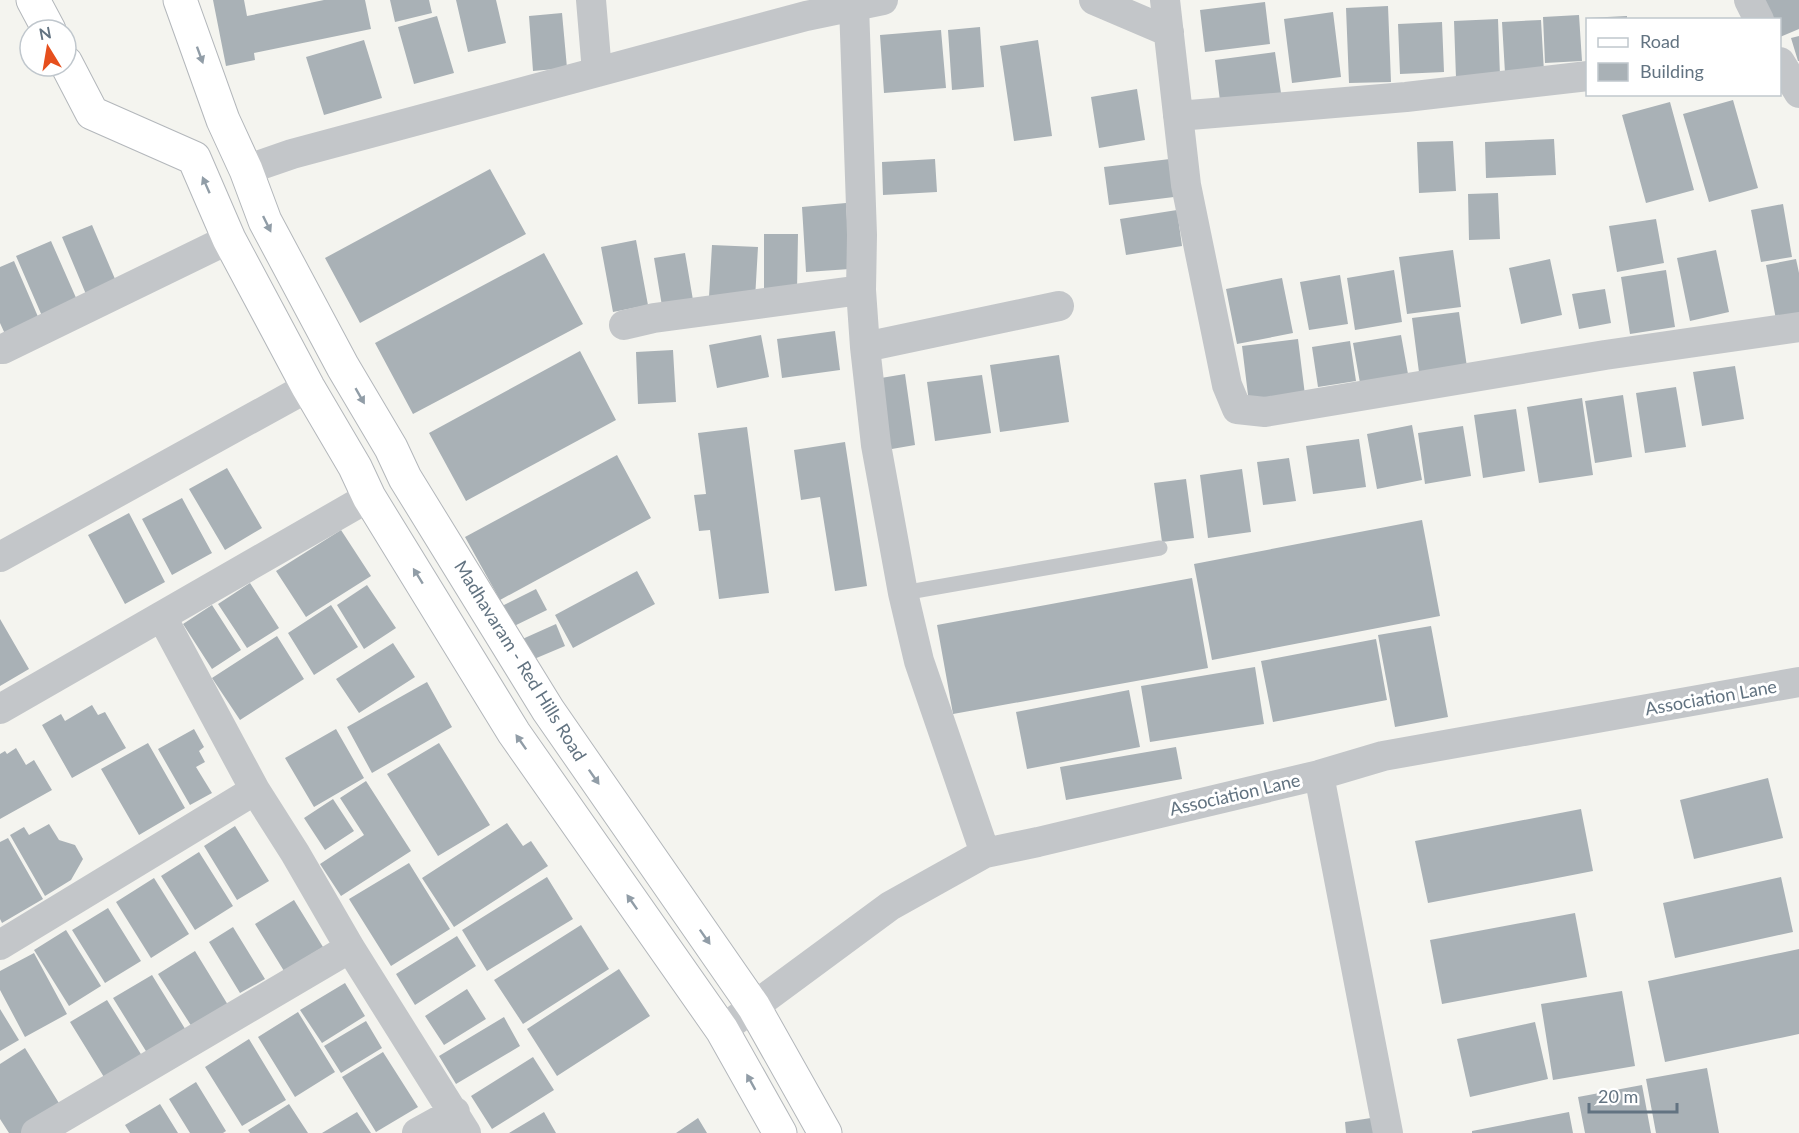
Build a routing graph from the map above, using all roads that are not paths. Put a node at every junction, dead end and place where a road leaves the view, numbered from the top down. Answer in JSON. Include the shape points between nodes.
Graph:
{"nodes":[{"id":1,"x":33,"y":0,"type":"edge"},
{"id":2,"x":180,"y":0,"type":"edge"},
{"id":3,"x":591,"y":0,"type":"edge"},
{"id":4,"x":1094,"y":0,"type":"edge"},
{"id":5,"x":1165,"y":0,"type":"edge"},
{"id":6,"x":1749,"y":0,"type":"edge"},
{"id":7,"x":869,"y":2,"type":"edge"},
{"id":8,"x":43,"y":18,"type":"edge"},
{"id":9,"x":1758,"y":18,"type":"edge"},
{"id":10,"x":1169,"y":32,"type":"junction"},
{"id":11,"x":1781,"y":65,"type":"edge"},
{"id":12,"x":597,"y":72,"type":"junction"},
{"id":13,"x":1586,"y":76,"type":"edge"},
{"id":14,"x":74,"y":78,"type":"edge"},
{"id":15,"x":1799,"y":93,"type":"edge"},
{"id":16,"x":1178,"y":116,"type":"junction"},
{"id":17,"x":246,"y":170,"type":"junction"},
{"id":18,"x":229,"y":239,"type":"junction"},
{"id":19,"x":861,"y":290,"type":"junction"},
{"id":20,"x":1059,"y":306,"type":"dead end"},
{"id":21,"x":624,"y":325,"type":"dead end"},
{"id":22,"x":1799,"y":327,"type":"edge"},
{"id":23,"x":865,"y":347,"type":"junction"},
{"id":24,"x":0,"y":349,"type":"edge"},
{"id":25,"x":308,"y":387,"type":"junction"},
{"id":26,"x":369,"y":497,"type":"junction"},
{"id":27,"x":1160,"y":548,"type":"dead end"},
{"id":28,"x":0,"y":557,"type":"edge"},
{"id":29,"x":903,"y":593,"type":"junction"},
{"id":30,"x":162,"y":617,"type":"junction"},
{"id":31,"x":1799,"y":682,"type":"edge"},
{"id":32,"x":0,"y":709,"type":"edge"},
{"id":33,"x":1319,"y":775,"type":"junction"},
{"id":34,"x":255,"y":790,"type":"junction"},
{"id":35,"x":985,"y":853,"type":"junction"},
{"id":36,"x":0,"y":945,"type":"edge"},
{"id":37,"x":350,"y":948,"type":"junction"},
{"id":38,"x":754,"y":1007,"type":"junction"},
{"id":39,"x":722,"y":1030,"type":"junction"},
{"id":40,"x":460,"y":1122,"type":"edge"},
{"id":41,"x":36,"y":1133,"type":"edge"},
{"id":42,"x":417,"y":1133,"type":"edge"},
{"id":43,"x":780,"y":1133,"type":"edge"},
{"id":44,"x":825,"y":1133,"type":"edge"},
{"id":45,"x":1388,"y":1133,"type":"edge"}],
"edges":[{"from":1,"to":8,"type":"main road"},
{"from":2,"to":17,"type":"main road","name":"Madhavaram - Red Hills Road","one_way":true,"via":[[223,120]]},
{"from":3,"to":12,"type":"street"},
{"from":4,"to":10,"type":"street"},
{"from":5,"to":10,"type":"street"},
{"from":6,"to":9,"type":"street"},
{"from":7,"to":12,"type":"street"},
{"from":7,"to":19,"type":"street"},
{"from":10,"to":16,"type":"street"},
{"from":11,"to":15,"type":"street"},
{"from":12,"to":17,"type":"street","via":[[292,154]]},
{"from":13,"to":16,"type":"street","via":[[1406,97]]},
{"from":18,"to":14,"type":"main road","one_way":true,"via":[[194,158],[92,113]]},
{"from":16,"to":22,"type":"street","via":[[1201,261],[1227,385],[1237,409],[1265,412]]},
{"from":17,"to":38,"type":"main road","name":"Madhavaram - Red Hills Road","one_way":true,"via":[[265,221],[411,488],[548,710]]},
{"from":18,"to":24,"type":"street"},
{"from":18,"to":25,"type":"main road"},
{"from":19,"to":21,"type":"street"},
{"from":19,"to":23,"type":"street"},
{"from":20,"to":23,"type":"street"},
{"from":23,"to":29,"type":"street","via":[[876,445]]},
{"from":25,"to":26,"type":"main road"},
{"from":25,"to":28,"type":"street"},
{"from":26,"to":30,"type":"street"},
{"from":39,"to":26,"type":"main road","one_way":true,"via":[[514,733]]},
{"from":27,"to":29,"type":"lane"},
{"from":29,"to":35,"type":"street","via":[[918,661]]},
{"from":30,"to":32,"type":"street"},
{"from":30,"to":34,"type":"street"},
{"from":31,"to":33,"type":"street","name":"Association Lane","via":[[1383,756]]},
{"from":33,"to":35,"type":"street","name":"Association Lane"},
{"from":33,"to":45,"type":"street"},
{"from":34,"to":36,"type":"street"},
{"from":34,"to":37,"type":"street"},
{"from":35,"to":38,"type":"street","name":"Association Lane","via":[[890,906]]},
{"from":37,"to":40,"type":"street"},
{"from":37,"to":41,"type":"street"},
{"from":38,"to":39,"type":"street","name":"Association Lane"},
{"from":38,"to":44,"type":"main road","name":"Madhavaram - Red Hills Road"},
{"from":43,"to":39,"type":"main road","one_way":true},
{"from":40,"to":42,"type":"street"}]}
